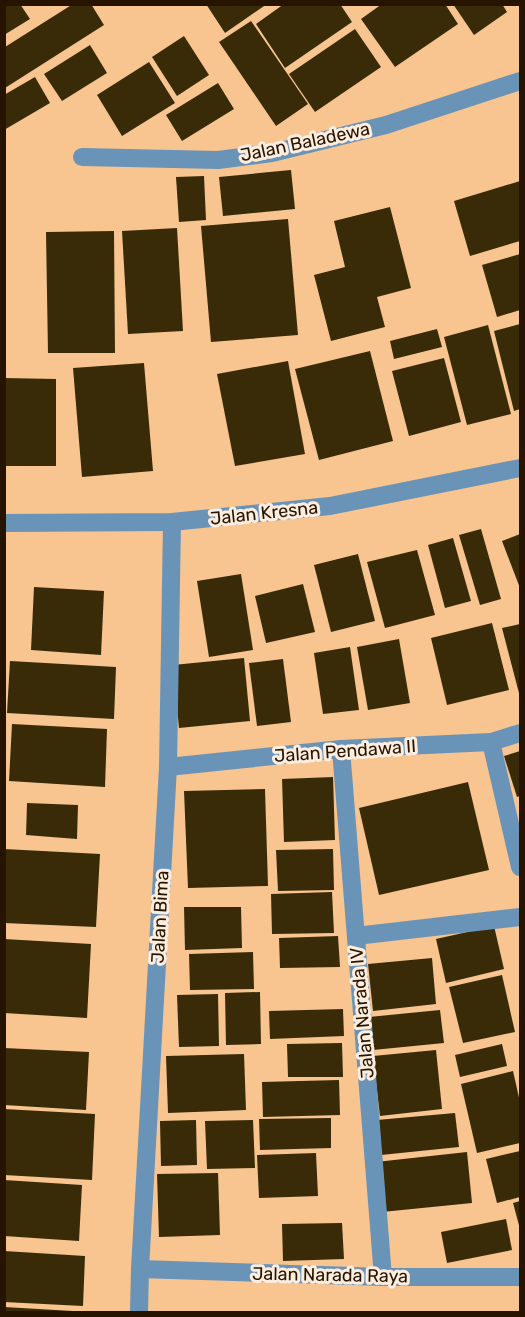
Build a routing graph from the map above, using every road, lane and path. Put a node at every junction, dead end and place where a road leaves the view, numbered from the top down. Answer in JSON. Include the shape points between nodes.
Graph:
{"nodes":[{"id":1,"x":520,"y":81,"type":"edge"},
{"id":2,"x":82,"y":157,"type":"dead end"},
{"id":3,"x":520,"y":468,"type":"edge"},
{"id":4,"x":172,"y":522,"type":"junction"},
{"id":5,"x":4,"y":523,"type":"edge"},
{"id":6,"x":520,"y":733,"type":"edge"},
{"id":7,"x":491,"y":742,"type":"junction"},
{"id":8,"x":341,"y":749,"type":"junction"},
{"id":9,"x":168,"y":767,"type":"junction"},
{"id":10,"x":520,"y":867,"type":"edge"},
{"id":11,"x":520,"y":917,"type":"edge"},
{"id":12,"x":356,"y":936,"type":"junction"},
{"id":13,"x":140,"y":1269,"type":"junction"},
{"id":14,"x":383,"y":1277,"type":"junction"},
{"id":15,"x":520,"y":1277,"type":"edge"},
{"id":16,"x":139,"y":1312,"type":"edge"}],
"edges":[{"from":1,"to":2,"type":"street","name":"Jalan Baladewa","via":[[386,125],[272,153],[218,160]]},
{"from":3,"to":4,"type":"street","name":"Jalan Kresna","via":[[330,506]]},
{"from":4,"to":5,"type":"street","name":"Jalan Kresna"},
{"from":4,"to":9,"type":"street","name":"Jalan Bima"},
{"from":6,"to":7,"type":"street","name":"Jalan Pendawa II"},
{"from":7,"to":8,"type":"street","name":"Jalan Pendawa II"},
{"from":7,"to":10,"type":"street"},
{"from":8,"to":9,"type":"street","name":"Jalan Pendawa II"},
{"from":8,"to":12,"type":"street","name":"Jalan Narada IV"},
{"from":9,"to":13,"type":"street","name":"Jalan Bima"},
{"from":11,"to":12,"type":"street"},
{"from":12,"to":14,"type":"street","name":"Jalan Narada IV"},
{"from":13,"to":14,"type":"street","name":"Jalan Narada Raya"},
{"from":13,"to":16,"type":"street","name":"Jalan Bima"},
{"from":14,"to":15,"type":"street","name":"Jalan Narada Raya"}]}
